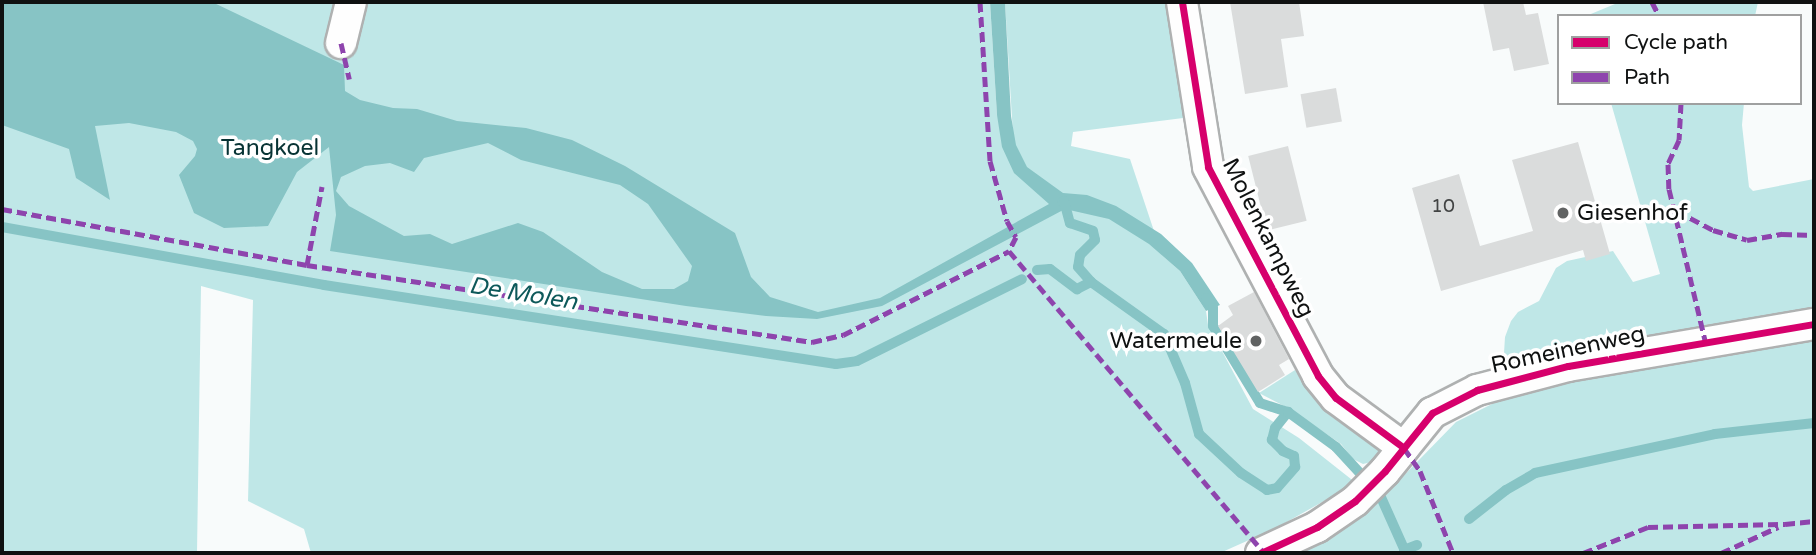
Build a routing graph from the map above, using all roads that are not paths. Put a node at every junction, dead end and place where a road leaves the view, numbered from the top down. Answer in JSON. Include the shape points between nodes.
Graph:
{"nodes":[{"id":1,"x":351,"y":2,"type":"edge"},
{"id":2,"x":1182,"y":2,"type":"edge"},
{"id":3,"x":341,"y":43,"type":"dead end"},
{"id":4,"x":1814,"y":324,"type":"edge"},
{"id":5,"x":1404,"y":448,"type":"junction"},
{"id":6,"x":1261,"y":553,"type":"edge"}],
"edges":[{"from":1,"to":3,"type":"street"},
{"from":2,"to":5,"type":"street","name":"Molenkampweg","via":[[1208,167],[1318,376],[1336,398]]},
{"from":4,"to":5,"type":"street","name":"Romeinenweg","via":[[1580,364],[1477,390],[1432,413]]},
{"from":5,"to":6,"type":"street","name":"Romeinenweg","via":[[1355,501],[1317,527]]}]}
